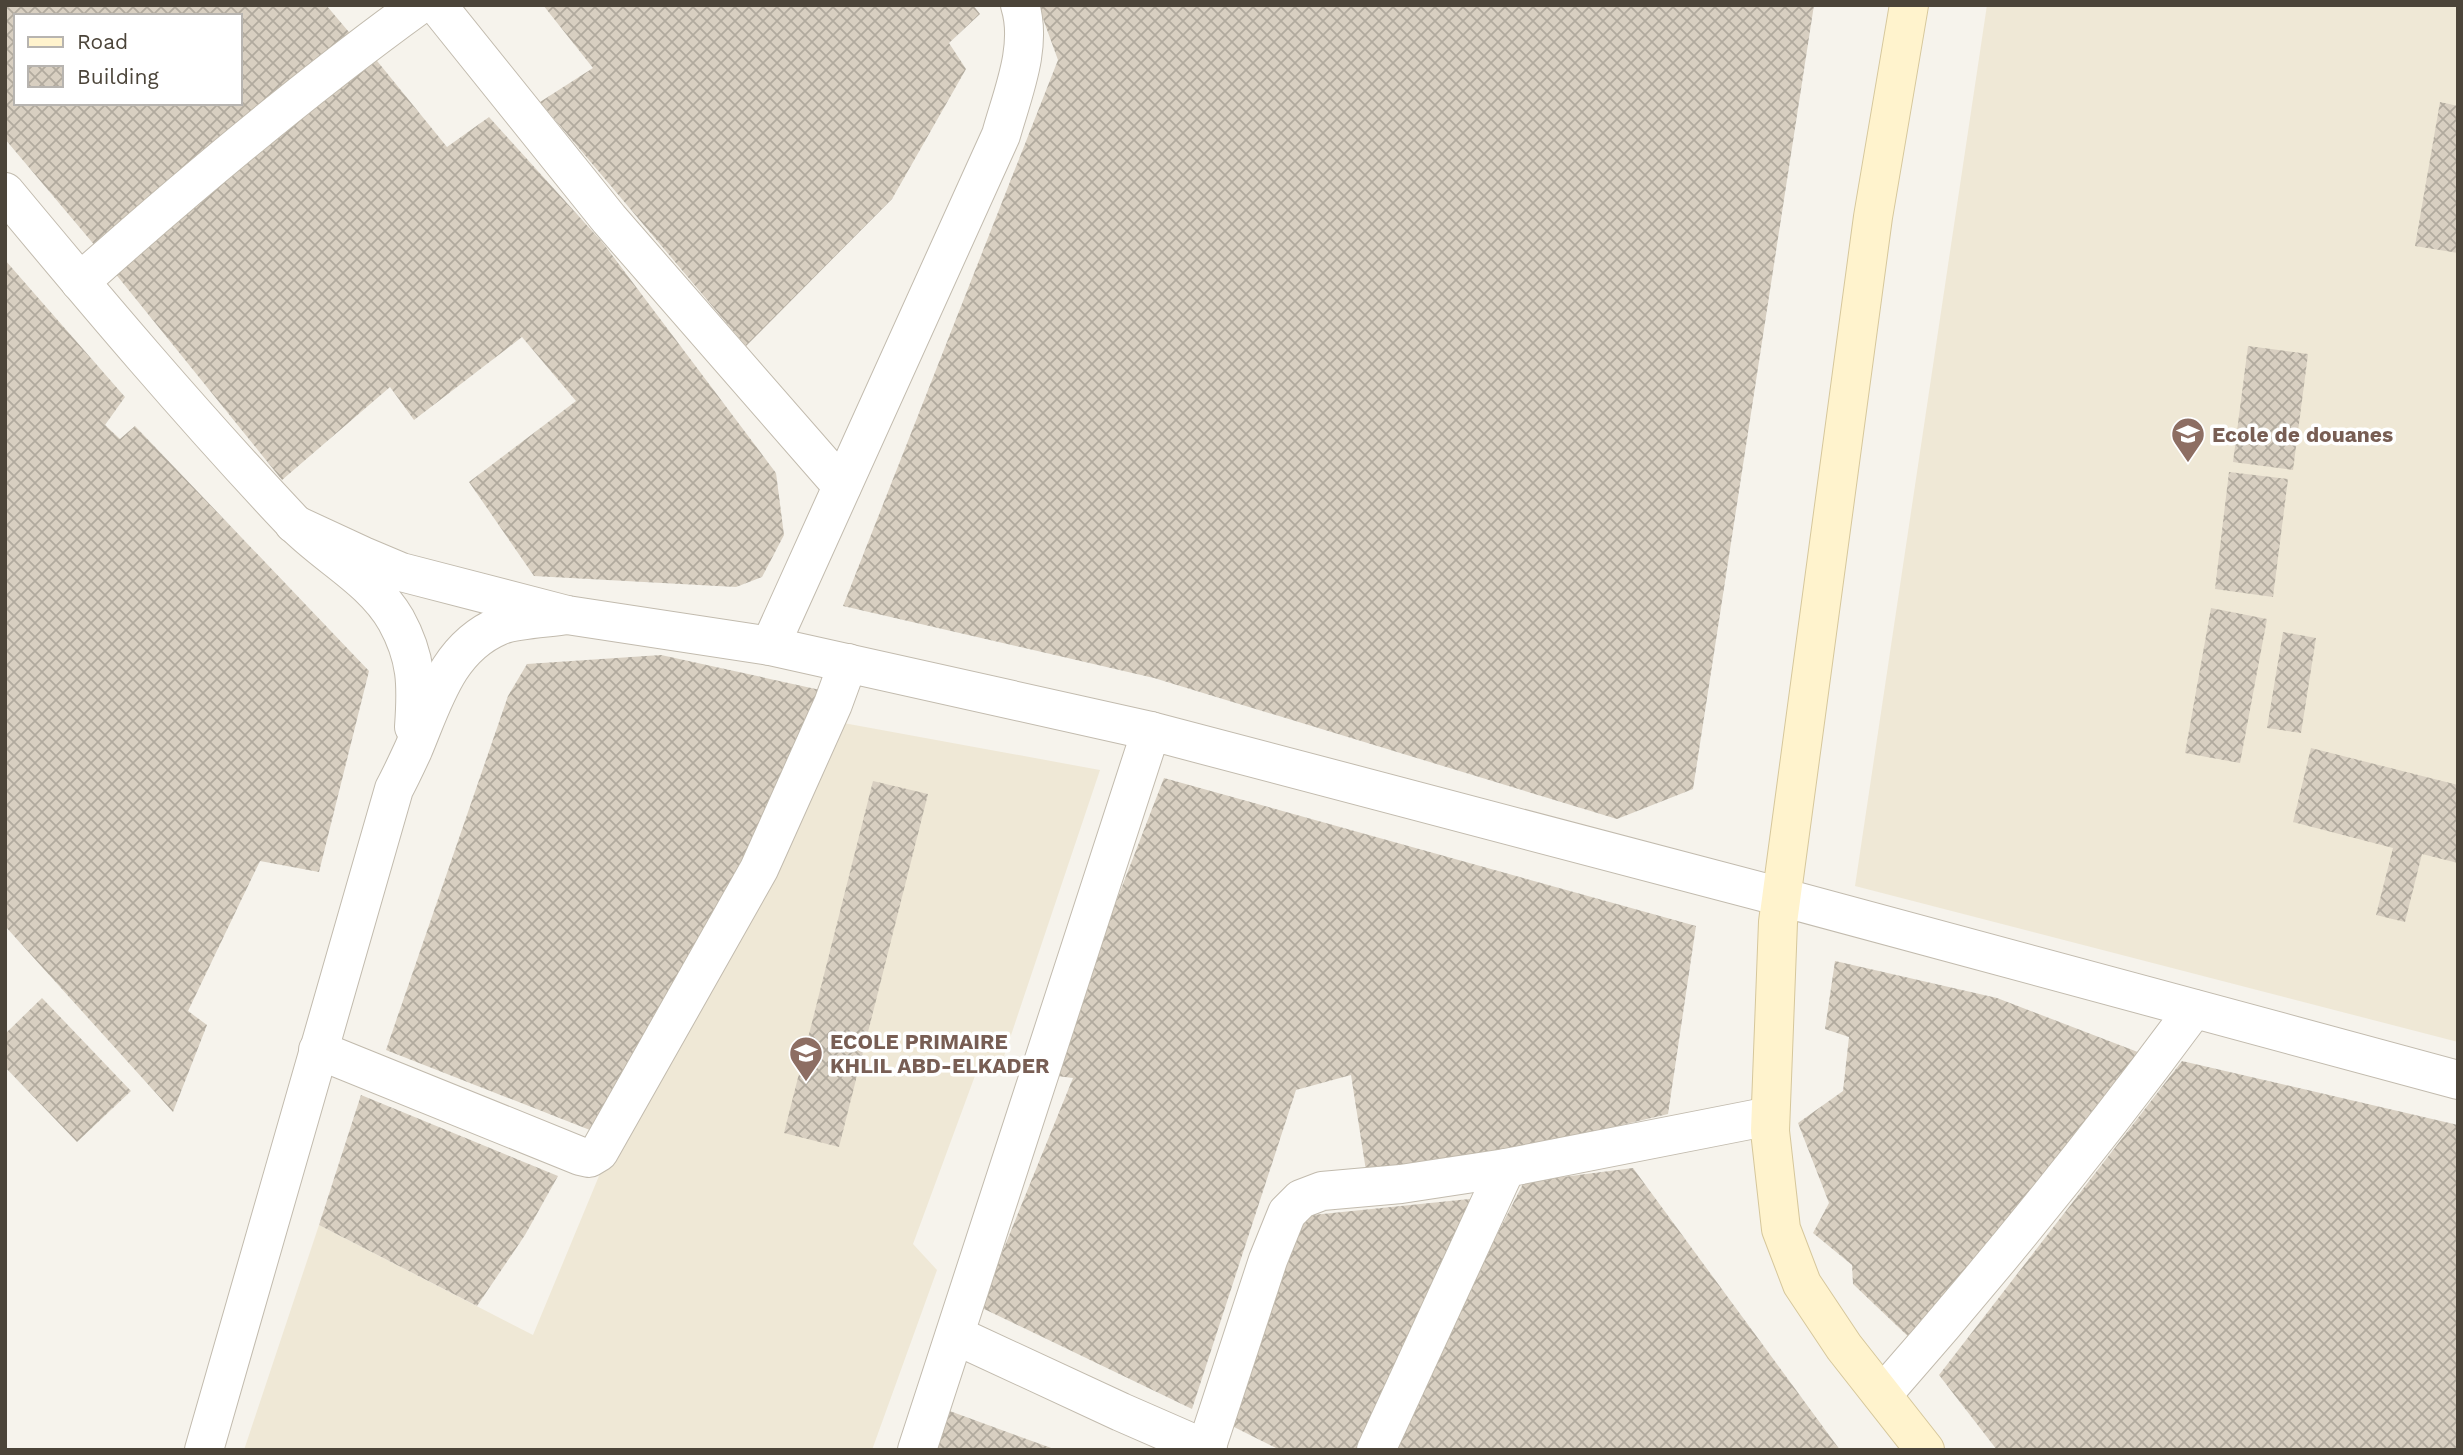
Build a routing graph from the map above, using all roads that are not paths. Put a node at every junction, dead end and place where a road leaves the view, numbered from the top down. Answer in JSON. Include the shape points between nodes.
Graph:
{"nodes":[{"id":1,"x":419,"y":5,"type":"edge"},
{"id":2,"x":437,"y":5,"type":"edge"},
{"id":3,"x":1020,"y":5,"type":"edge"},
{"id":4,"x":1909,"y":5,"type":"edge"},
{"id":5,"x":5,"y":192,"type":"edge"},
{"id":6,"x":80,"y":282,"type":"junction"},
{"id":7,"x":842,"y":486,"type":"junction"},
{"id":8,"x":294,"y":524,"type":"junction"},
{"id":9,"x":567,"y":615,"type":"junction"},
{"id":10,"x":769,"y":646,"type":"junction"},
{"id":11,"x":848,"y":663,"type":"junction"},
{"id":12,"x":1151,"y":731,"type":"junction"},
{"id":13,"x":413,"y":750,"type":"junction"},
{"id":14,"x":1781,"y":897,"type":"junction"},
{"id":15,"x":2194,"y":1009,"type":"junction"},
{"id":16,"x":318,"y":1050,"type":"junction"},
{"id":17,"x":2458,"y":1080,"type":"edge"},
{"id":18,"x":1770,"y":1116,"type":"junction"},
{"id":19,"x":1506,"y":1168,"type":"junction"},
{"id":20,"x":955,"y":1335,"type":"junction"},
{"id":21,"x":1883,"y":1394,"type":"junction"},
{"id":22,"x":1207,"y":1449,"type":"edge"},
{"id":23,"x":204,"y":1450,"type":"edge"},
{"id":24,"x":918,"y":1450,"type":"edge"},
{"id":25,"x":1376,"y":1450,"type":"edge"},
{"id":26,"x":1925,"y":1450,"type":"edge"}],
"edges":[{"from":1,"to":6,"type":"street","via":[[271,118]]},
{"from":2,"to":7,"type":"street","via":[[609,219]]},
{"from":3,"to":7,"type":"street","via":[[1022,59],[1001,135]]},
{"from":4,"to":14,"type":"main road","via":[[1873,217]]},
{"from":5,"to":6,"type":"street"},
{"from":6,"to":8,"type":"street"},
{"from":7,"to":10,"type":"street"},
{"from":8,"to":9,"type":"street","via":[[401,572]]},
{"from":8,"to":13,"type":"street","via":[[378,596],[395,618],[417,682]]},
{"from":9,"to":10,"type":"street"},
{"from":9,"to":13,"type":"street","via":[[500,625],[468,645],[434,697]]},
{"from":10,"to":11,"type":"street"},
{"from":11,"to":12,"type":"street"},
{"from":11,"to":16,"type":"street","via":[[759,869],[599,1153],[580,1156]]},
{"from":12,"to":14,"type":"street"},
{"from":12,"to":20,"type":"street"},
{"from":13,"to":16,"type":"street","via":[[394,789]]},
{"from":14,"to":15,"type":"street"},
{"from":14,"to":18,"type":"main road"},
{"from":15,"to":17,"type":"street"},
{"from":15,"to":21,"type":"street","via":[[2111,1121]]},
{"from":16,"to":23,"type":"street"},
{"from":18,"to":19,"type":"street"},
{"from":18,"to":21,"type":"main road","via":[[1781,1229],[1802,1284],[1844,1348]]},
{"from":19,"to":22,"type":"street","via":[[1322,1191],[1301,1199],[1287,1213],[1268,1260]]},
{"from":19,"to":25,"type":"street"},
{"from":20,"to":22,"type":"street"},
{"from":20,"to":24,"type":"street"},
{"from":21,"to":26,"type":"main road"}]}
